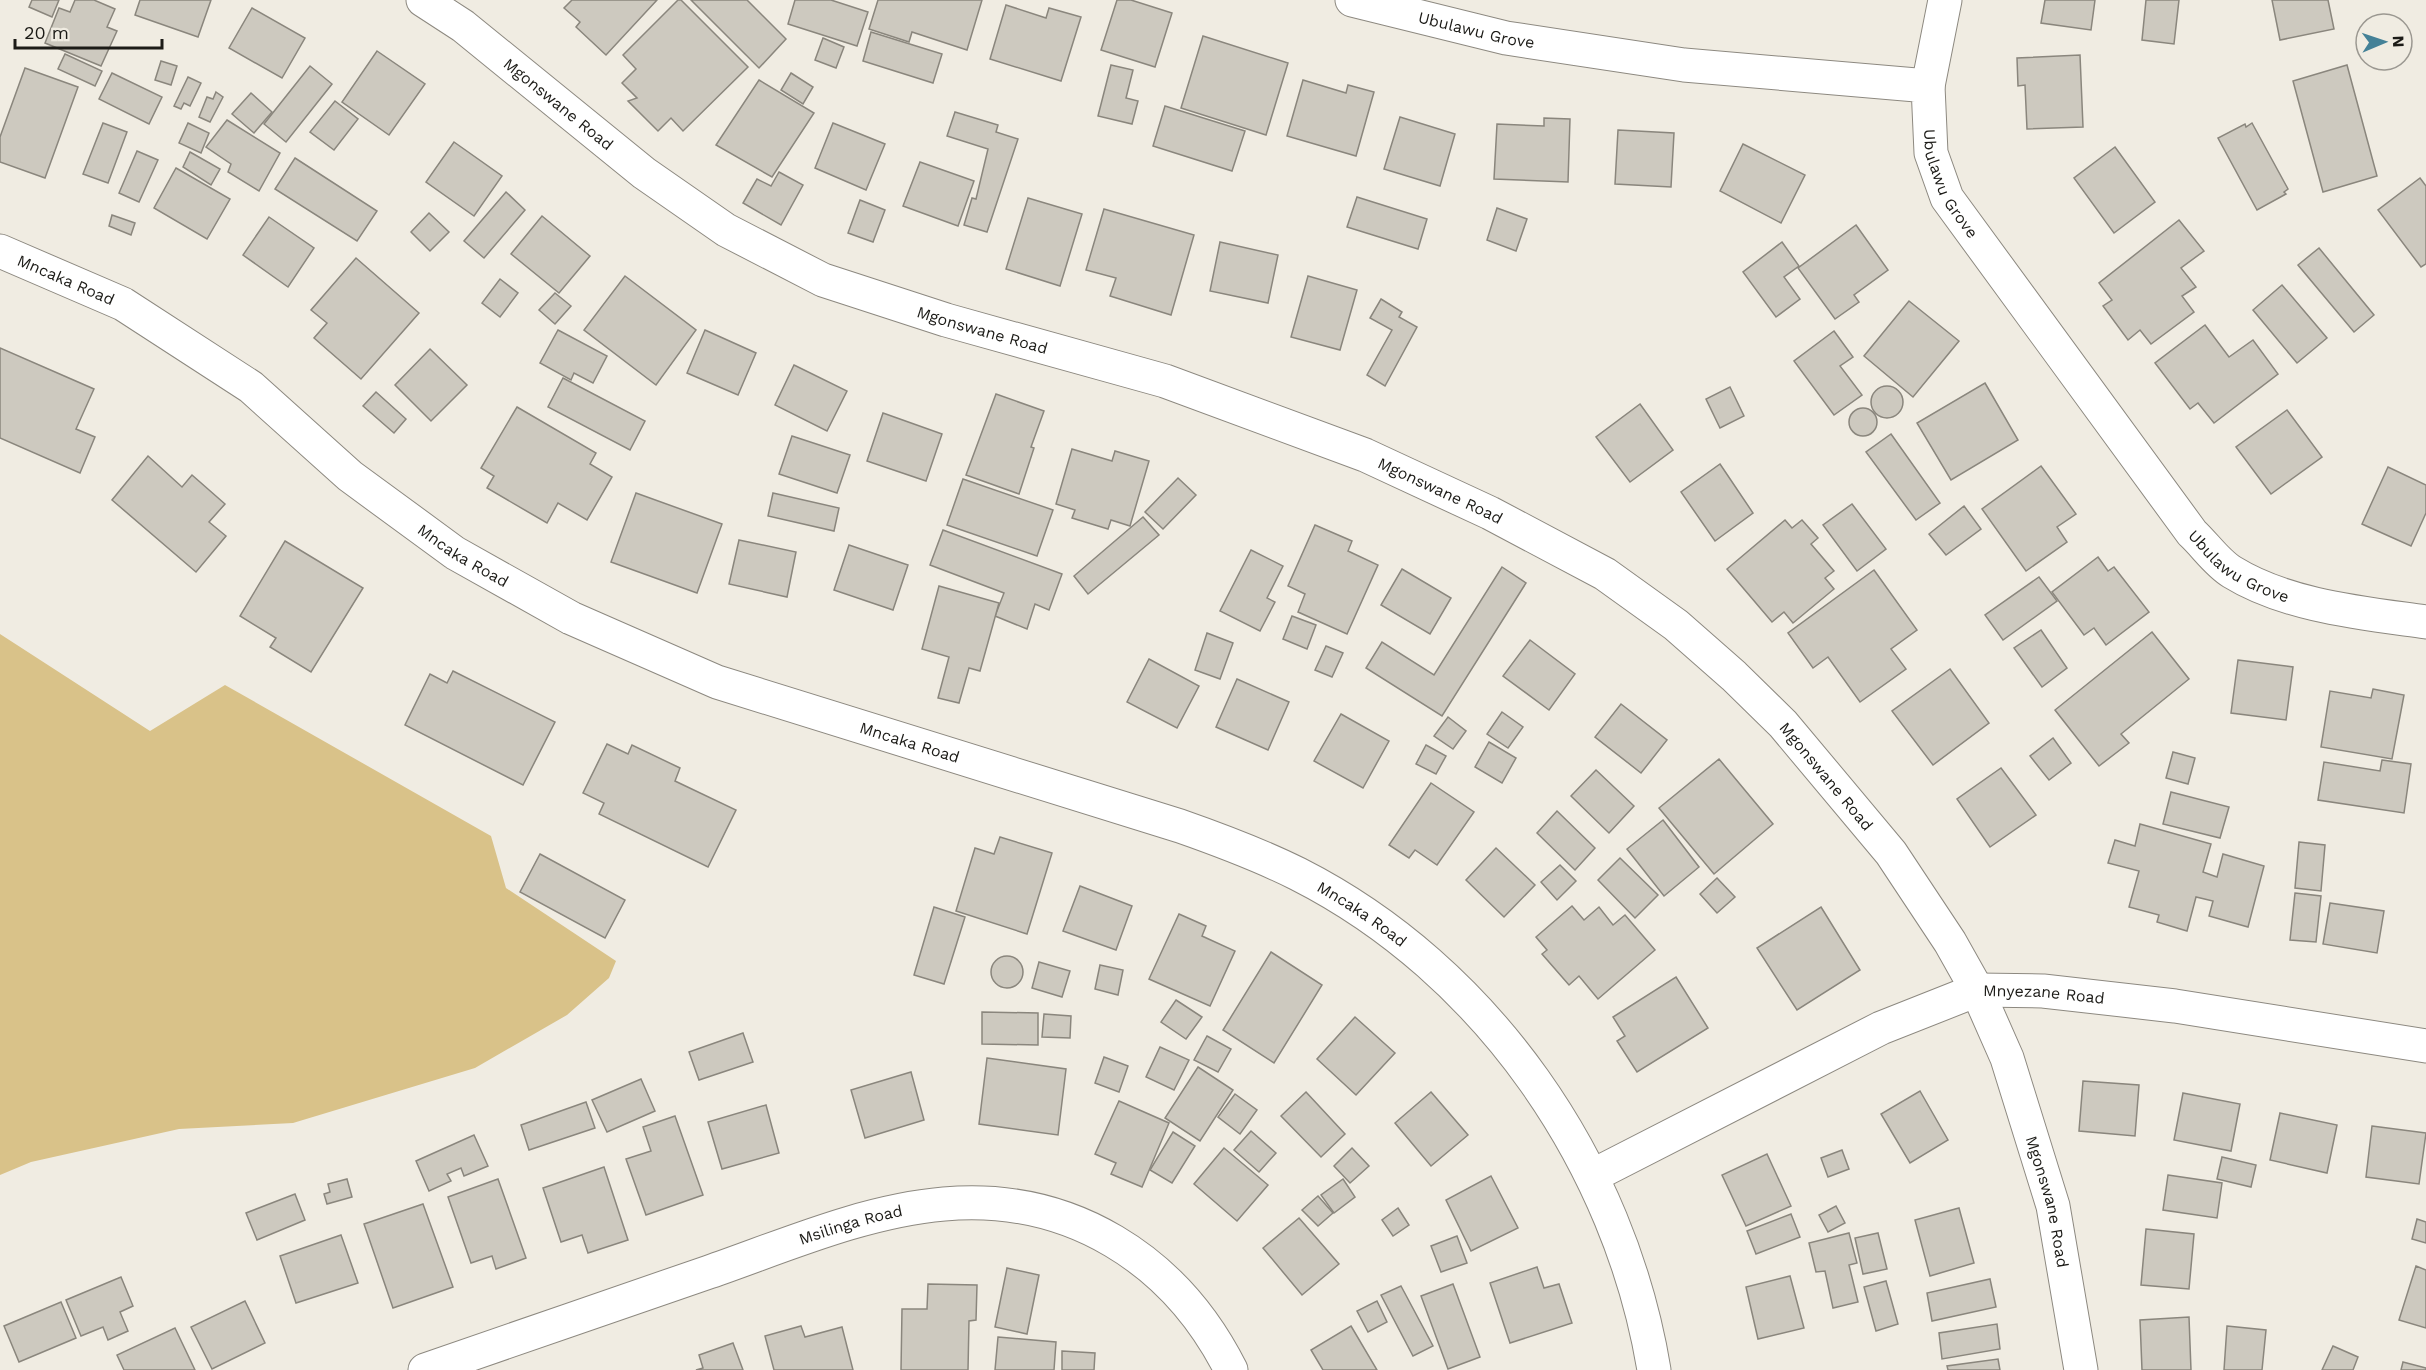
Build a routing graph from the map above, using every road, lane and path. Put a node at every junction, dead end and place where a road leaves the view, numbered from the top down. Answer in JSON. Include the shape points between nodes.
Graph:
{"nodes":[{"id":1,"x":423,"y":0,"type":"edge"},
{"id":2,"x":1352,"y":0,"type":"edge"},
{"id":3,"x":1945,"y":0,"type":"edge"},
{"id":4,"x":1928,"y":86,"type":"junction"},
{"id":5,"x":0,"y":251,"type":"edge"},
{"id":6,"x":2426,"y":622,"type":"edge"},
{"id":7,"x":1977,"y":990,"type":"junction"},
{"id":8,"x":2426,"y":1046,"type":"edge"},
{"id":9,"x":1592,"y":1176,"type":"junction"},
{"id":10,"x":425,"y":1370,"type":"edge"},
{"id":11,"x":1231,"y":1370,"type":"edge"},
{"id":12,"x":1654,"y":1370,"type":"edge"},
{"id":13,"x":2081,"y":1370,"type":"edge"}],
"edges":[{"from":1,"to":7,"type":"street","name":"Mgonswane Road","via":[[463,26],[644,173],[726,230],[823,280],[946,320],[1165,381],[1305,431],[1438,488],[1605,574],[1676,625],[1783,724],[1891,853]]},
{"from":2,"to":4,"type":"street","name":"Ubulawu Grove","via":[[1506,38],[1661,62]]},
{"from":3,"to":4,"type":"street"},
{"from":4,"to":6,"type":"street","name":"Ubulawu Grove","via":[[1931,153],[1947,198],[2192,533],[2230,570],[2265,589],[2344,610]]},
{"from":5,"to":9,"type":"street","name":"Mncaka Road","via":[[123,304],[251,387],[350,476],[455,553],[571,618],[717,682],[1180,826],[1242,848],[1300,875],[1408,947],[1456,990],[1541,1089]]},
{"from":7,"to":8,"type":"street","name":"Mnyezane Road","via":[[2043,991],[2175,1006]]},
{"from":7,"to":9,"type":"street","name":"Mnyezane Road","via":[[1881,1028]]},
{"from":7,"to":13,"type":"street","name":"Mgonswane Road","via":[[2007,1058],[2053,1206]]},
{"from":9,"to":12,"type":"street","name":"Mncaka Road","via":[[1631,1272]]},
{"from":10,"to":11,"type":"street","name":"Msilinga Road","via":[[860,1220],[943,1204],[989,1203],[1034,1209],[1077,1223],[1118,1243],[1156,1270],[1189,1303]]}]}
